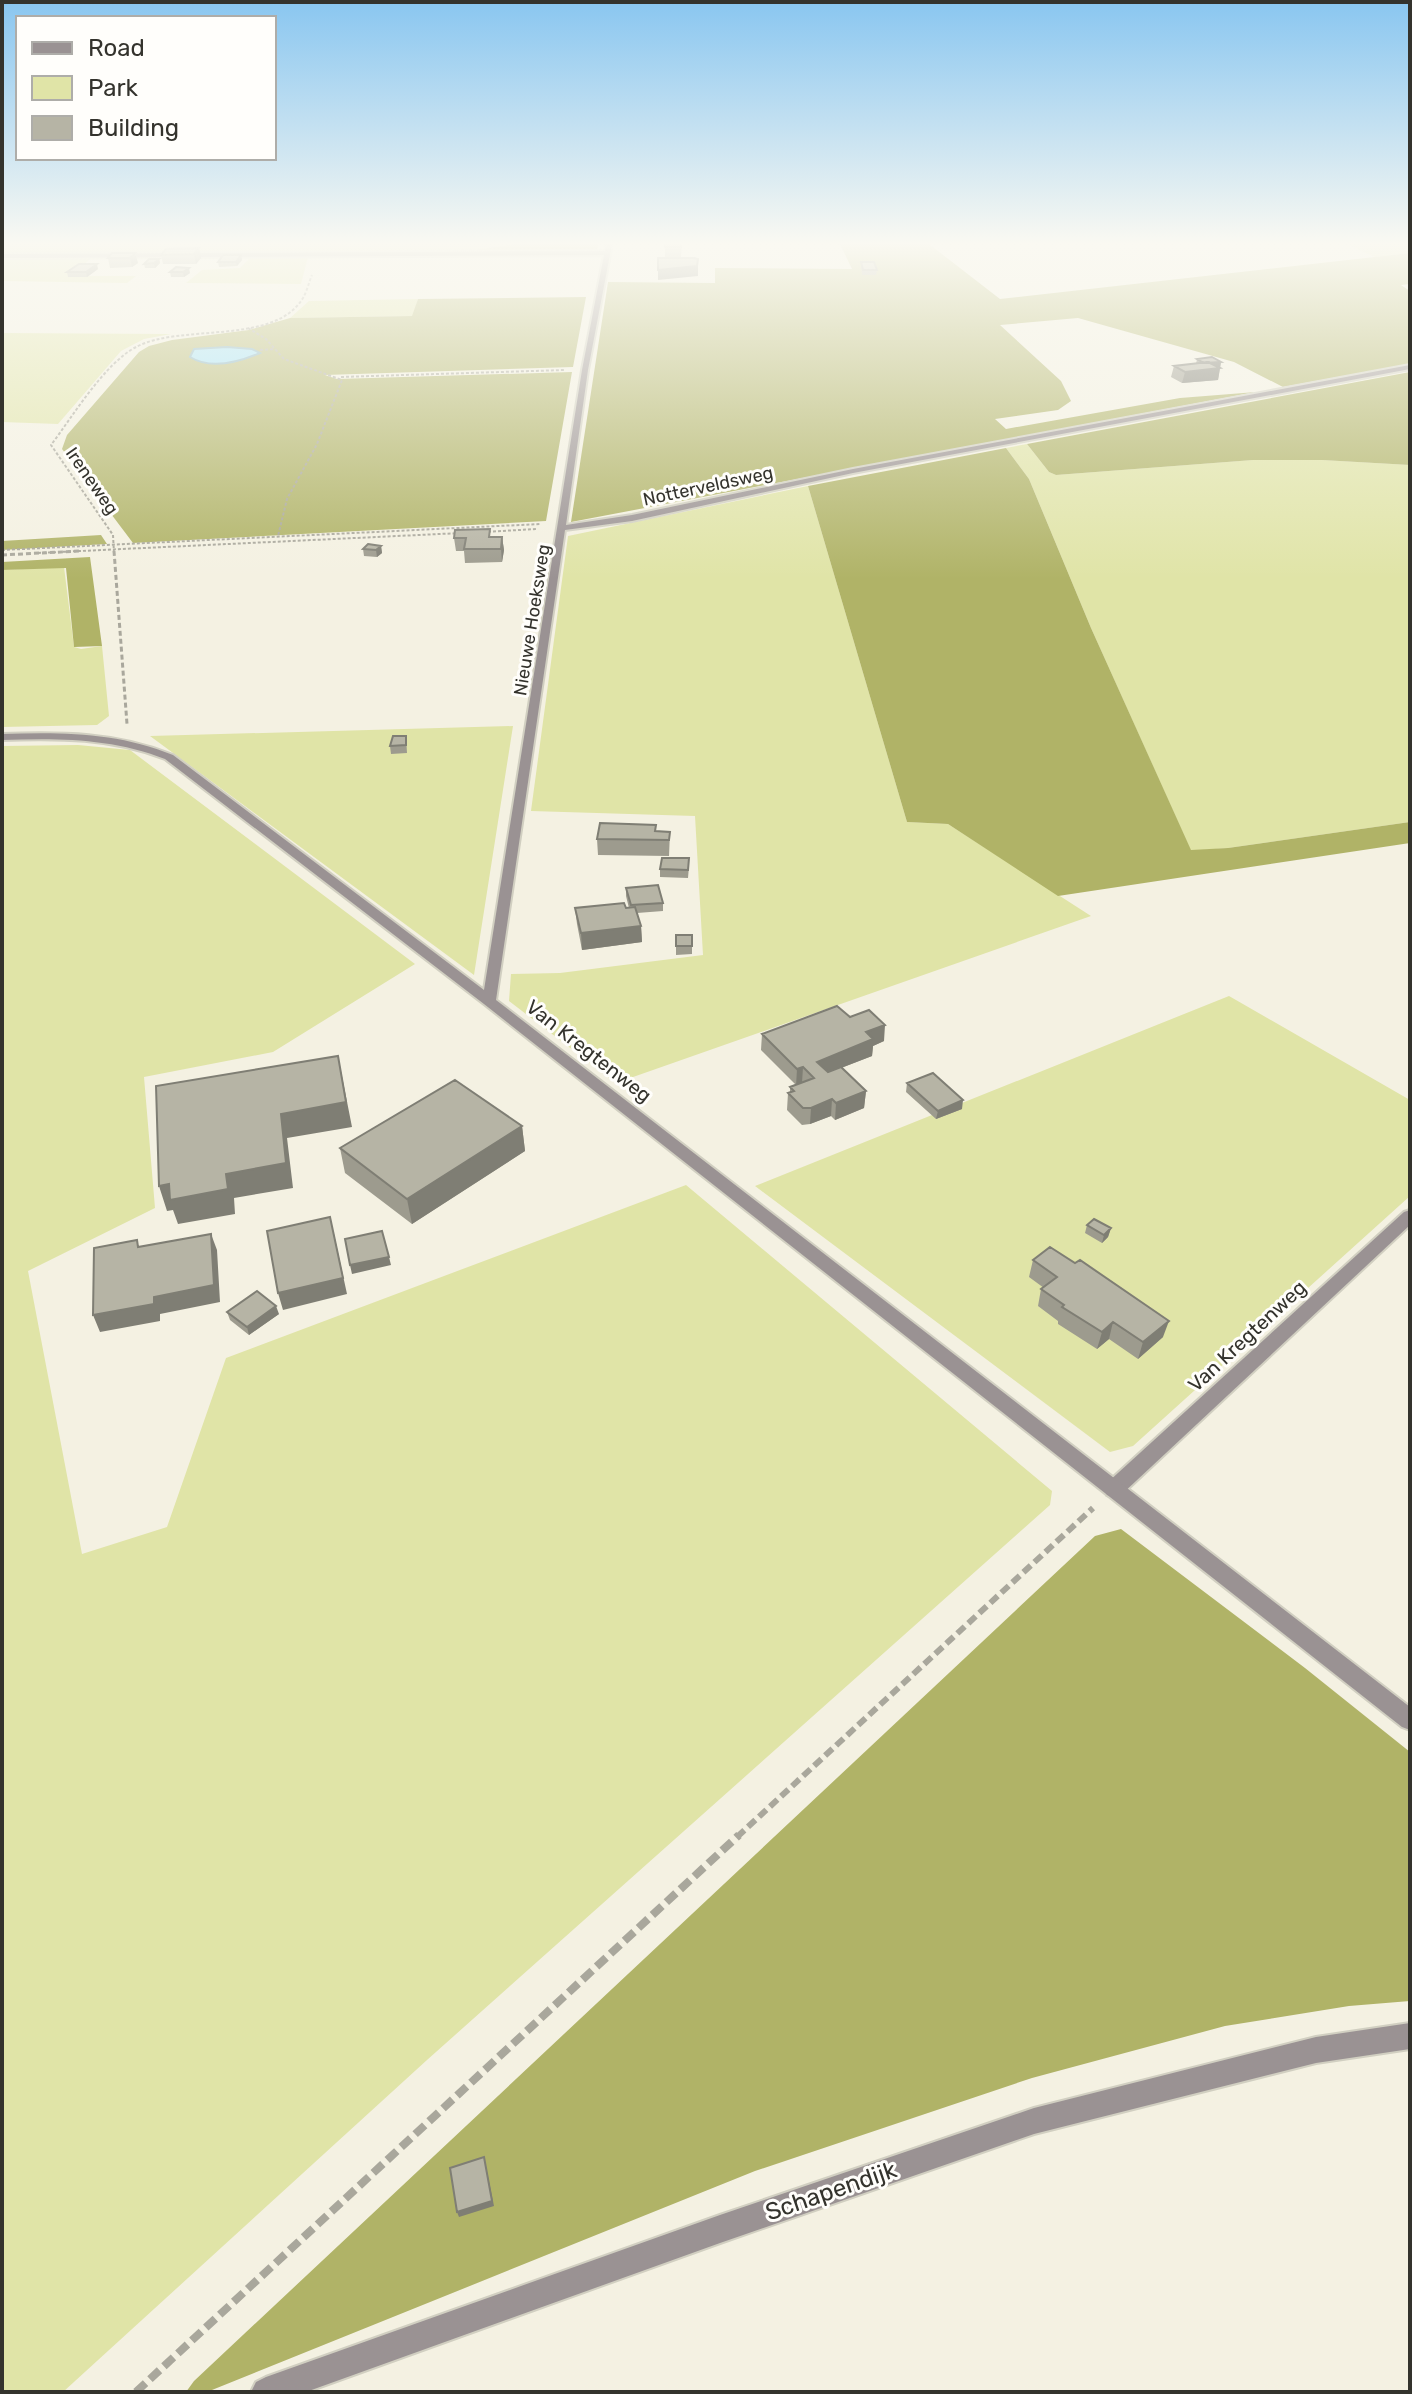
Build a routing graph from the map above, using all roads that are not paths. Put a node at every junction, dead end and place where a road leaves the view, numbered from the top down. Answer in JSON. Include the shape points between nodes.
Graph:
{"nodes":[{"id":1,"x":588,"y":356,"type":"edge"},
{"id":2,"x":1410,"y":367,"type":"edge"},
{"id":3,"x":562,"y":528,"type":"junction"},
{"id":4,"x":2,"y":737,"type":"edge"},
{"id":5,"x":489,"y":1001,"type":"junction"},
{"id":6,"x":1410,"y":1216,"type":"edge"},
{"id":7,"x":1114,"y":1489,"type":"junction"},
{"id":8,"x":1410,"y":1720,"type":"edge"},
{"id":9,"x":1410,"y":2036,"type":"edge"},
{"id":10,"x":266,"y":2392,"type":"edge"}],
"edges":[{"from":1,"to":3,"type":"street","name":"Nieuwe Hoeksweg"},
{"from":2,"to":3,"type":"street","name":"Notterveldsweg"},
{"from":3,"to":5,"type":"street","name":"Nieuwe Hoeksweg"},
{"from":4,"to":5,"type":"street","name":"Van Kregtenweg","via":[[68,735],[129,741],[169,757]]},
{"from":5,"to":7,"type":"street","name":"Van Kregtenweg"},
{"from":6,"to":7,"type":"street","name":"Van Kregtenweg"},
{"from":7,"to":8,"type":"street","name":"Van Kregtenweg"},
{"from":9,"to":10,"type":"street","name":"Schapendijk","via":[[1316,2050],[1034,2121]]}]}
